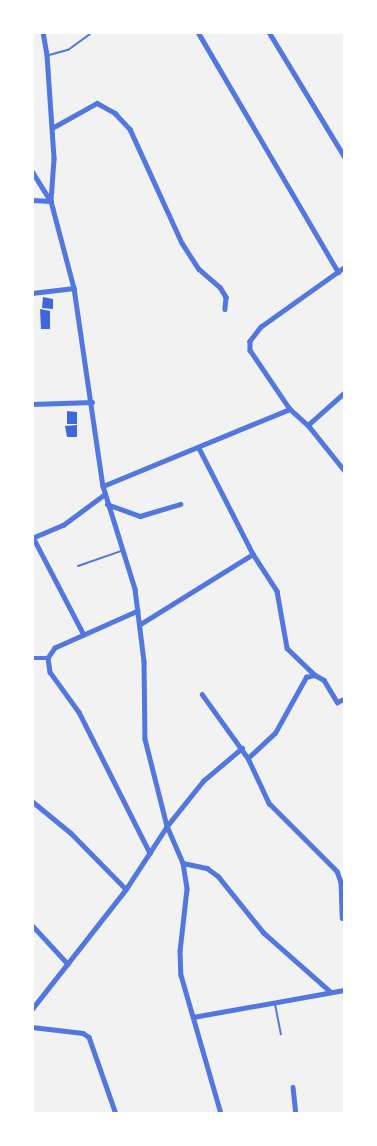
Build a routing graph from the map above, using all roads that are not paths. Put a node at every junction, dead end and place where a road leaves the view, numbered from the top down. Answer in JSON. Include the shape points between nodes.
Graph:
{"nodes":[{"id":1,"x":42,"y":32,"type":"edge"},
{"id":2,"x":198,"y":32,"type":"edge"},
{"id":3,"x":269,"y":32,"type":"edge"},
{"id":4,"x":90,"y":34,"type":"dead end"},
{"id":5,"x":47,"y":56,"type":"junction"},
{"id":6,"x":52,"y":128,"type":"junction"},
{"id":7,"x":344,"y":156,"type":"edge"},
{"id":8,"x":32,"y":171,"type":"edge"},
{"id":9,"x":32,"y":200,"type":"edge"},
{"id":10,"x":51,"y":201,"type":"junction"},
{"id":11,"x":344,"y":268,"type":"edge"},
{"id":12,"x":338,"y":272,"type":"junction"},
{"id":13,"x":74,"y":288,"type":"junction"},
{"id":14,"x":32,"y":293,"type":"edge"},
{"id":15,"x":225,"y":309,"type":"dead end"},
{"id":16,"x":344,"y":393,"type":"edge"},
{"id":17,"x":92,"y":402,"type":"junction"},
{"id":18,"x":32,"y":404,"type":"edge"},
{"id":19,"x":290,"y":409,"type":"junction"},
{"id":20,"x":308,"y":425,"type":"junction"},
{"id":21,"x":199,"y":448,"type":"junction"},
{"id":22,"x":344,"y":470,"type":"edge"},
{"id":23,"x":103,"y":486,"type":"junction"},
{"id":24,"x":105,"y":494,"type":"junction"},
{"id":25,"x":107,"y":504,"type":"junction"},
{"id":26,"x":180,"y":504,"type":"dead end"},
{"id":27,"x":33,"y":538,"type":"edge"},
{"id":28,"x":121,"y":551,"type":"junction"},
{"id":29,"x":253,"y":554,"type":"junction"},
{"id":30,"x":78,"y":566,"type":"dead end"},
{"id":31,"x":138,"y":611,"type":"junction"},
{"id":32,"x":139,"y":625,"type":"junction"},
{"id":33,"x":84,"y":635,"type":"junction"},
{"id":34,"x":32,"y":658,"type":"edge"},
{"id":35,"x":48,"y":658,"type":"junction"},
{"id":36,"x":315,"y":675,"type":"junction"},
{"id":37,"x":202,"y":694,"type":"dead end"},
{"id":38,"x":344,"y":699,"type":"edge"},
{"id":39,"x":242,"y":748,"type":"junction"},
{"id":40,"x":248,"y":758,"type":"junction"},
{"id":41,"x":32,"y":801,"type":"edge"},
{"id":42,"x":167,"y":826,"type":"junction"},
{"id":43,"x":150,"y":853,"type":"junction"},
{"id":44,"x":183,"y":863,"type":"junction"},
{"id":45,"x":126,"y":889,"type":"junction"},
{"id":46,"x":342,"y":918,"type":"dead end"},
{"id":47,"x":32,"y":925,"type":"edge"},
{"id":48,"x":68,"y":964,"type":"junction"},
{"id":49,"x":344,"y":990,"type":"edge"},
{"id":50,"x":330,"y":992,"type":"junction"},
{"id":51,"x":275,"y":1001,"type":"junction"},
{"id":52,"x":32,"y":1009,"type":"edge"},
{"id":53,"x":193,"y":1017,"type":"junction"},
{"id":54,"x":32,"y":1027,"type":"edge"},
{"id":55,"x":281,"y":1034,"type":"dead end"},
{"id":56,"x":293,"y":1087,"type":"dead end"},
{"id":57,"x":116,"y":1114,"type":"edge"},
{"id":58,"x":221,"y":1114,"type":"edge"},
{"id":59,"x":296,"y":1114,"type":"edge"}],
"edges":[{"from":1,"to":5,"type":"street"},
{"from":2,"to":12,"type":"street"},
{"from":3,"to":7,"type":"street"},
{"from":4,"to":5,"type":"lane","via":[[68,50]]},
{"from":5,"to":6,"type":"street"},
{"from":6,"to":10,"type":"street"},
{"from":6,"to":15,"type":"street","via":[[97,103],[116,113],[130,129],[182,243],[199,269],[226,297]]},
{"from":8,"to":10,"type":"street"},
{"from":9,"to":10,"type":"street"},
{"from":10,"to":13,"type":"street"},
{"from":11,"to":12,"type":"street"},
{"from":12,"to":19,"type":"street","via":[[261,327],[250,341],[250,350]]},
{"from":13,"to":14,"type":"street"},
{"from":13,"to":17,"type":"street"},
{"from":16,"to":20,"type":"street"},
{"from":17,"to":18,"type":"street"},
{"from":17,"to":23,"type":"street"},
{"from":19,"to":20,"type":"street"},
{"from":19,"to":21,"type":"street"},
{"from":20,"to":22,"type":"street"},
{"from":21,"to":23,"type":"street"},
{"from":21,"to":29,"type":"street"},
{"from":23,"to":24,"type":"street"},
{"from":24,"to":25,"type":"street"},
{"from":24,"to":27,"type":"street","via":[[63,526]]},
{"from":25,"to":26,"type":"street","via":[[140,516]]},
{"from":25,"to":28,"type":"street"},
{"from":27,"to":33,"type":"street"},
{"from":28,"to":30,"type":"lane"},
{"from":28,"to":31,"type":"street","via":[[135,590]]},
{"from":29,"to":32,"type":"street"},
{"from":29,"to":36,"type":"street","via":[[280,598],[287,648]]},
{"from":31,"to":32,"type":"street"},
{"from":31,"to":33,"type":"street"},
{"from":32,"to":42,"type":"street","via":[[144,661],[145,739]]},
{"from":33,"to":35,"type":"street","via":[[56,648]]},
{"from":34,"to":35,"type":"street"},
{"from":35,"to":43,"type":"street","via":[[50,672],[79,712]]},
{"from":36,"to":38,"type":"street","via":[[324,680],[332,698],[337,702]]},
{"from":36,"to":40,"type":"street","via":[[306,677],[276,733]]},
{"from":37,"to":39,"type":"street"},
{"from":39,"to":40,"type":"street"},
{"from":39,"to":42,"type":"street","via":[[203,781]]},
{"from":40,"to":46,"type":"street","via":[[269,803],[336,871],[342,882]]},
{"from":41,"to":45,"type":"street","via":[[71,833]]},
{"from":42,"to":43,"type":"street"},
{"from":42,"to":44,"type":"street"},
{"from":43,"to":45,"type":"street"},
{"from":44,"to":50,"type":"street","via":[[207,868],[218,876],[264,933]]},
{"from":44,"to":53,"type":"street","via":[[187,889],[180,951],[181,975]]},
{"from":45,"to":48,"type":"street"},
{"from":47,"to":48,"type":"street"},
{"from":48,"to":52,"type":"street"},
{"from":49,"to":50,"type":"street"},
{"from":50,"to":51,"type":"street"},
{"from":51,"to":53,"type":"street"},
{"from":51,"to":55,"type":"lane"},
{"from":53,"to":58,"type":"street"},
{"from":54,"to":57,"type":"street","via":[[83,1033],[89,1037]]},
{"from":56,"to":59,"type":"street"}]}
